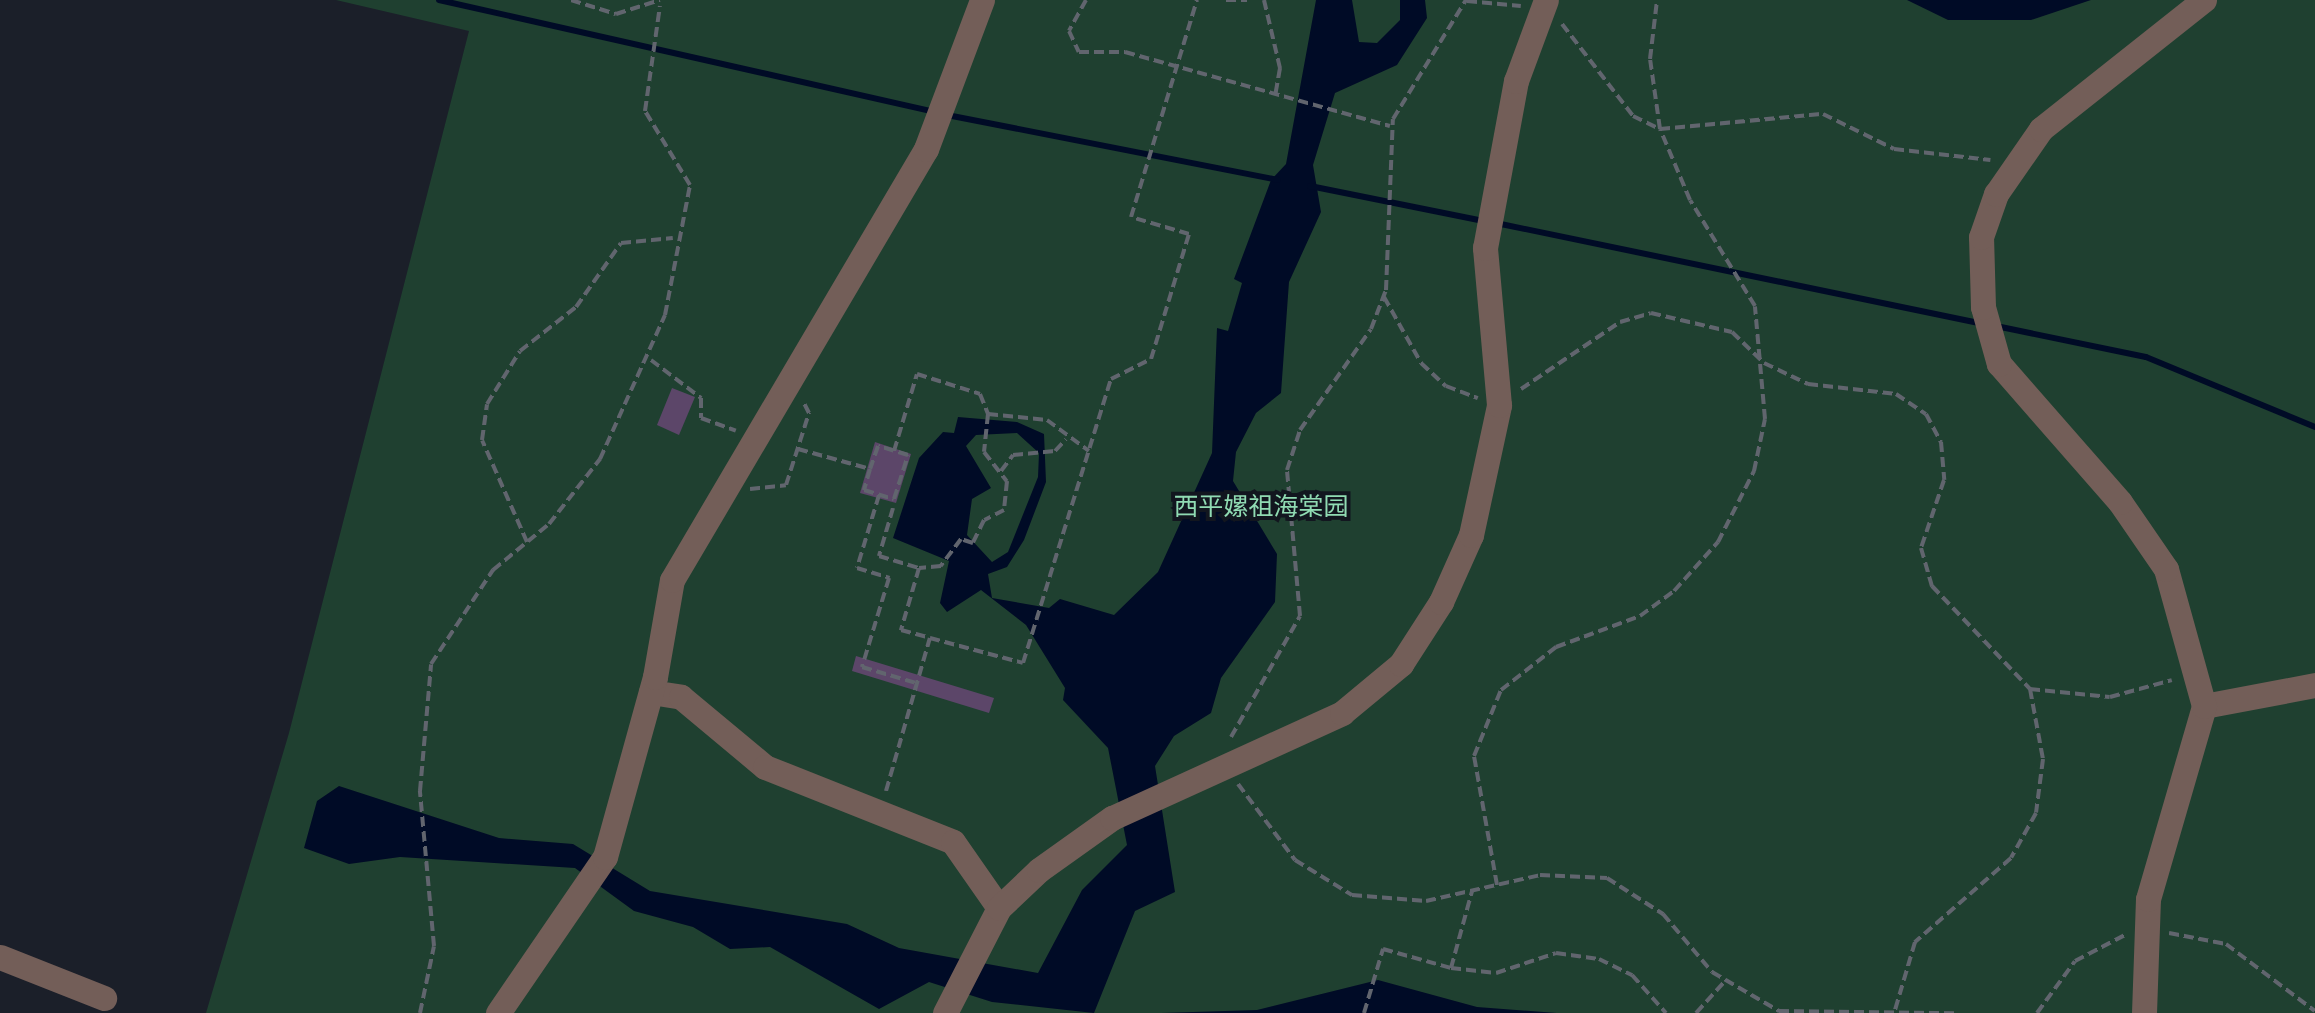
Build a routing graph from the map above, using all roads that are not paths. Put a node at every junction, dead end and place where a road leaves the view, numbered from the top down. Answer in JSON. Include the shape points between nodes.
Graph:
{"nodes":[{"id":1,"x":982,"y":0,"type":"edge"},
{"id":2,"x":2204,"y":0,"type":"edge"},
{"id":3,"x":1544,"y":6,"type":"edge"},
{"id":4,"x":2315,"y":685,"type":"edge"},
{"id":5,"x":652,"y":692,"type":"junction"},
{"id":6,"x":2204,"y":706,"type":"junction"},
{"id":7,"x":998,"y":908,"type":"junction"},
{"id":8,"x":0,"y":957,"type":"edge"},
{"id":9,"x":104,"y":998,"type":"dead end"},
{"id":10,"x":950,"y":1003,"type":"edge"},
{"id":11,"x":498,"y":1013,"type":"edge"},
{"id":12,"x":2144,"y":1013,"type":"edge"}],
"edges":[{"from":1,"to":5,"type":"street","via":[[926,149],[672,580]]},
{"from":2,"to":6,"type":"street","via":[[2089,82],[2010,174],[1981,237],[1990,341],[2166,570]]},
{"from":3,"to":7,"type":"street","via":[[1492,198],[1485,248],[1498,396],[1471,535],[1401,664],[1342,713],[1112,818]]},
{"from":4,"to":6,"type":"street"},
{"from":5,"to":7,"type":"street","via":[[681,697],[765,767],[954,842]]},
{"from":5,"to":11,"type":"street","via":[[605,856]]},
{"from":6,"to":12,"type":"street","via":[[2148,899]]},
{"from":7,"to":10,"type":"street"},
{"from":8,"to":9,"type":"street"}]}
